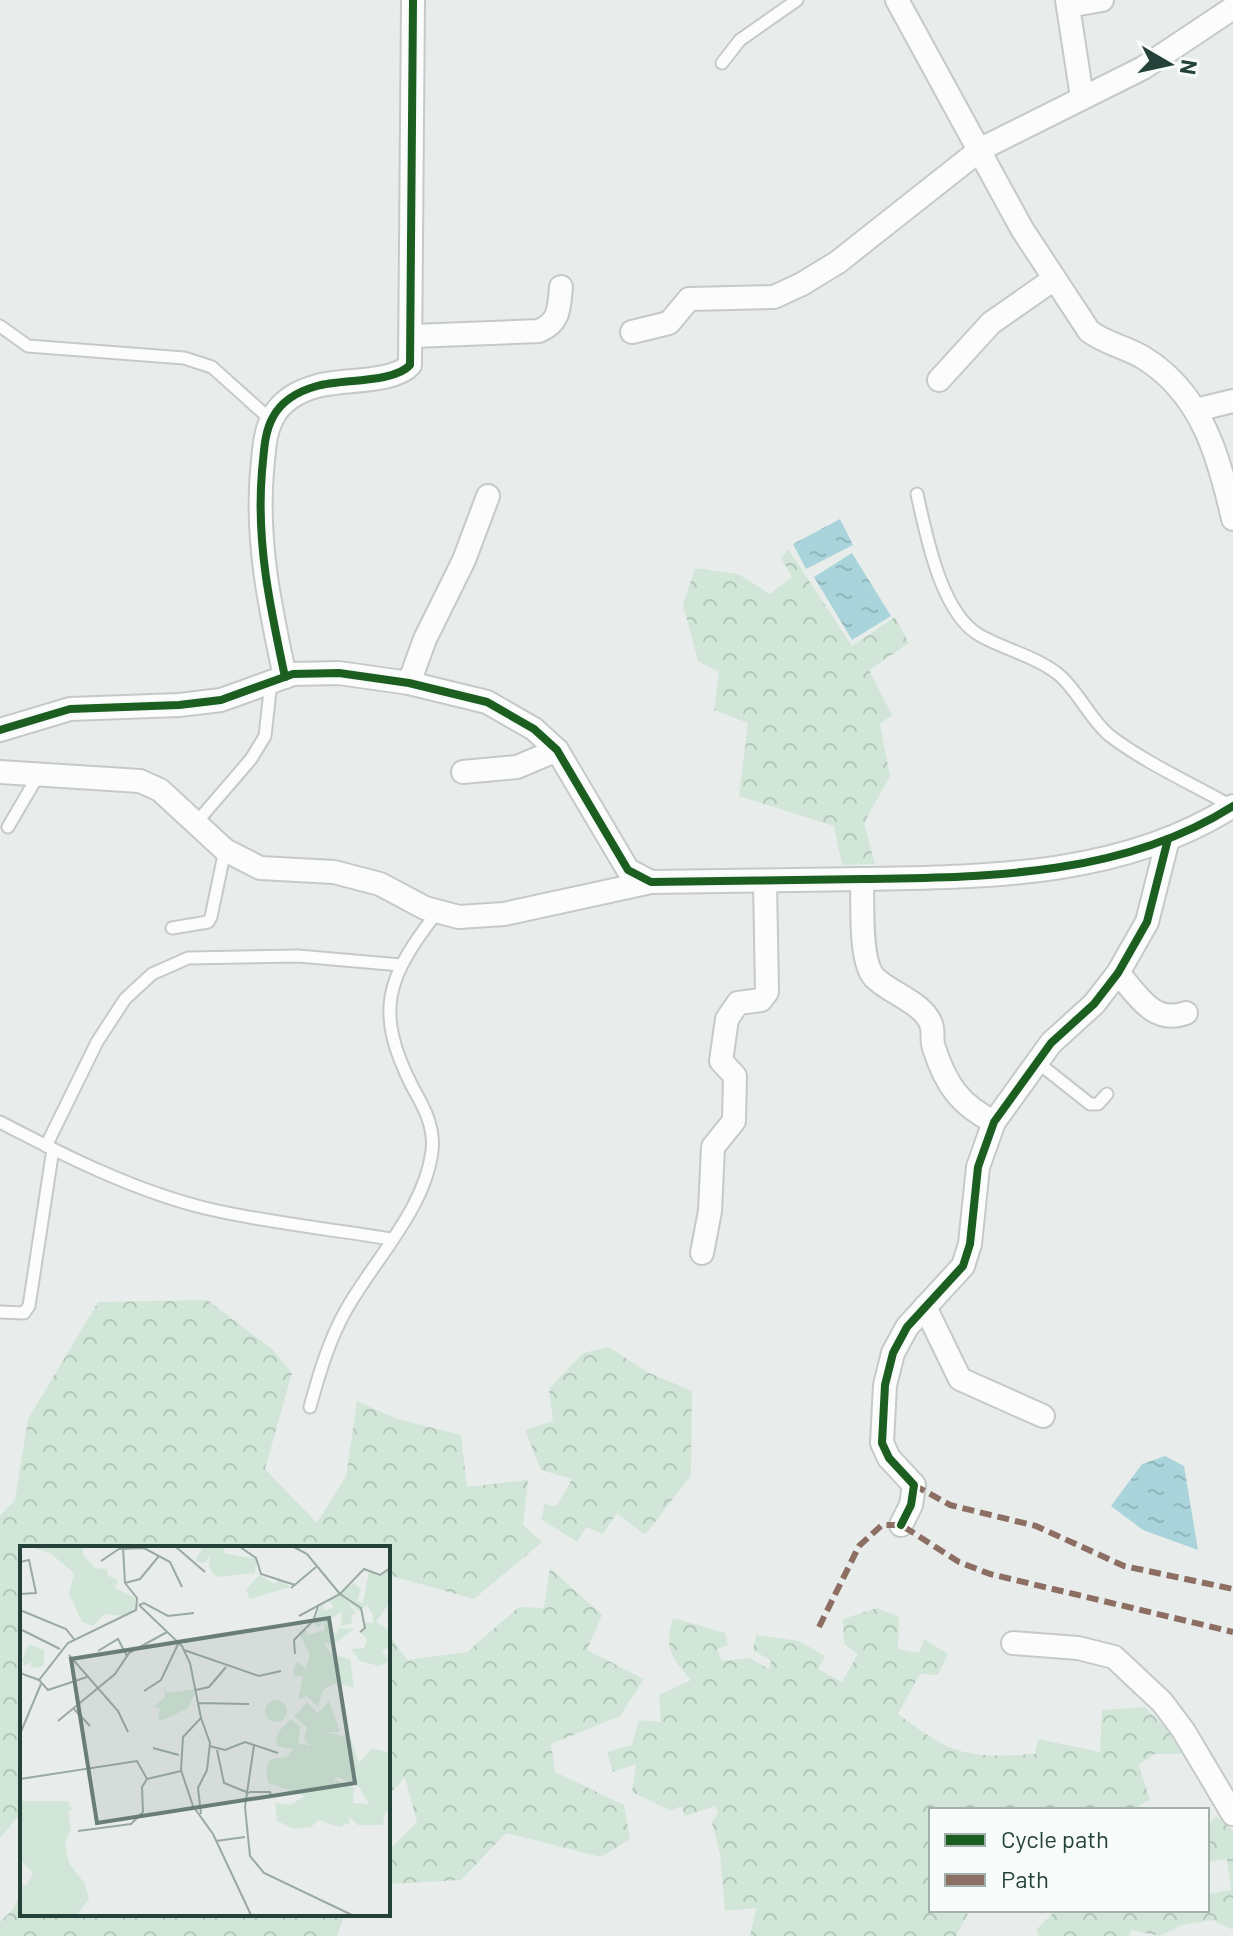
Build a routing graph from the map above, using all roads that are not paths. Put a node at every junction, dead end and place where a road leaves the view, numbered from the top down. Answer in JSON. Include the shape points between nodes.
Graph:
{"nodes":[{"id":1,"x":413,"y":0,"type":"edge"},
{"id":2,"x":797,"y":0,"type":"edge"},
{"id":3,"x":897,"y":0,"type":"edge"},
{"id":4,"x":1102,"y":0,"type":"edge"},
{"id":5,"x":1068,"y":3,"type":"edge"},
{"id":6,"x":1233,"y":8,"type":"edge"},
{"id":7,"x":722,"y":63,"type":"dead end"},
{"id":8,"x":1082,"y":97,"type":"junction"},
{"id":9,"x":981,"y":149,"type":"junction"},
{"id":10,"x":1054,"y":279,"type":"junction"},
{"id":11,"x":561,"y":287,"type":"dead end"},
{"id":12,"x":0,"y":326,"type":"edge"},
{"id":13,"x":632,"y":332,"type":"dead end"},
{"id":14,"x":413,"y":336,"type":"junction"},
{"id":15,"x":939,"y":380,"type":"dead end"},
{"id":16,"x":1233,"y":401,"type":"edge"},
{"id":17,"x":1196,"y":410,"type":"junction"},
{"id":18,"x":271,"y":420,"type":"junction"},
{"id":19,"x":917,"y":494,"type":"dead end"},
{"id":20,"x":488,"y":496,"type":"dead end"},
{"id":21,"x":1233,"y":519,"type":"edge"},
{"id":22,"x":278,"y":679,"type":"junction"},
{"id":23,"x":409,"y":683,"type":"junction"},
{"id":24,"x":0,"y":730,"type":"edge"},
{"id":25,"x":557,"y":750,"type":"junction"},
{"id":26,"x":0,"y":772,"type":"edge"},
{"id":27,"x":463,"y":772,"type":"dead end"},
{"id":28,"x":39,"y":773,"type":"junction"},
{"id":29,"x":1232,"y":806,"type":"edge"},
{"id":30,"x":196,"y":823,"type":"junction"},
{"id":31,"x":8,"y":827,"type":"dead end"},
{"id":32,"x":1168,"y":839,"type":"junction"},
{"id":33,"x":225,"y":850,"type":"junction"},
{"id":34,"x":862,"y":879,"type":"junction"},
{"id":35,"x":765,"y":881,"type":"junction"},
{"id":36,"x":651,"y":882,"type":"junction"},
{"id":37,"x":438,"y":911,"type":"junction"},
{"id":38,"x":172,"y":928,"type":"dead end"},
{"id":39,"x":401,"y":965,"type":"junction"},
{"id":40,"x":1118,"y":973,"type":"junction"},
{"id":41,"x":1186,"y":1013,"type":"dead end"},
{"id":42,"x":1037,"y":1062,"type":"junction"},
{"id":43,"x":1107,"y":1094,"type":"dead end"},
{"id":44,"x":0,"y":1122,"type":"edge"},
{"id":45,"x":994,"y":1122,"type":"junction"},
{"id":46,"x":49,"y":1144,"type":"junction"},
{"id":47,"x":394,"y":1236,"type":"junction"},
{"id":48,"x":702,"y":1253,"type":"dead end"},
{"id":49,"x":925,"y":1307,"type":"junction"},
{"id":50,"x":0,"y":1312,"type":"edge"},
{"id":51,"x":310,"y":1407,"type":"dead end"},
{"id":52,"x":1043,"y":1416,"type":"dead end"},
{"id":53,"x":901,"y":1525,"type":"dead end"},
{"id":54,"x":1013,"y":1643,"type":"dead end"},
{"id":55,"x":1233,"y":1814,"type":"edge"}],
"edges":[{"from":1,"to":14,"type":"street"},
{"from":2,"to":7,"type":"lane","via":[[740,40]]},
{"from":3,"to":9,"type":"street"},
{"from":4,"to":5,"type":"street"},
{"from":5,"to":8,"type":"street"},
{"from":6,"to":8,"type":"street","via":[[1143,68]]},
{"from":8,"to":9,"type":"street"},
{"from":9,"to":10,"type":"street"},
{"from":9,"to":13,"type":"street","via":[[838,262],[802,284],[774,297],[689,299],[669,323]]},
{"from":10,"to":15,"type":"street","via":[[991,323]]},
{"from":10,"to":17,"type":"street","via":[[1089,331],[1141,356]]},
{"from":11,"to":14,"type":"street","via":[[558,317],[539,331]]},
{"from":12,"to":18,"type":"lane","via":[[28,346],[184,358],[212,367]]},
{"from":14,"to":18,"type":"street","via":[[410,365],[403,373],[300,391]]},
{"from":16,"to":17,"type":"street"},
{"from":17,"to":21,"type":"street","via":[[1219,460]]},
{"from":18,"to":22,"type":"street","via":[[260,537]]},
{"from":19,"to":29,"type":"lane","via":[[932,560],[957,610],[977,635],[1051,669],[1110,735]]},
{"from":20,"to":23,"type":"street"},
{"from":22,"to":23,"type":"street","via":[[339,673]]},
{"from":22,"to":24,"type":"street","via":[[221,700],[70,709]]},
{"from":22,"to":30,"type":"lane","via":[[265,736]]},
{"from":23,"to":25,"type":"street","via":[[487,702],[534,729]]},
{"from":25,"to":27,"type":"street","via":[[517,767]]},
{"from":25,"to":36,"type":"street","via":[[628,870]]},
{"from":26,"to":28,"type":"street"},
{"from":28,"to":30,"type":"street","via":[[140,781],[160,790]]},
{"from":28,"to":31,"type":"lane"},
{"from":29,"to":32,"type":"street"},
{"from":30,"to":33,"type":"street"},
{"from":32,"to":34,"type":"street","via":[[1064,867],[971,877]]},
{"from":32,"to":40,"type":"street","via":[[1147,922]]},
{"from":33,"to":37,"type":"street","via":[[260,868],[334,872],[380,884]]},
{"from":33,"to":38,"type":"lane","via":[[208,922]]},
{"from":34,"to":35,"type":"street"},
{"from":34,"to":45,"type":"street","via":[[865,950],[872,975],[931,1023],[934,1048],[955,1094],[964,1106]]},
{"from":35,"to":36,"type":"street"},
{"from":35,"to":48,"type":"street","via":[[767,992],[761,1000],[738,1003],[727,1019],[721,1061],[735,1076],[735,1111],[732,1125],[713,1147]]},
{"from":36,"to":37,"type":"street","via":[[504,914],[459,917]]},
{"from":37,"to":39,"type":"lane"},
{"from":39,"to":46,"type":"lane","via":[[298,956],[188,958],[152,974],[125,999],[97,1042]]},
{"from":39,"to":47,"type":"lane","via":[[393,980],[388,1023],[397,1057],[428,1116],[433,1148],[426,1179]]},
{"from":40,"to":41,"type":"street","via":[[1156,1015]]},
{"from":40,"to":42,"type":"street"},
{"from":42,"to":43,"type":"lane","via":[[1090,1104],[1098,1104]]},
{"from":42,"to":45,"type":"street"},
{"from":44,"to":46,"type":"lane"},
{"from":45,"to":49,"type":"street","via":[[978,1167],[963,1266]]},
{"from":46,"to":47,"type":"lane","via":[[209,1209]]},
{"from":46,"to":50,"type":"lane","via":[[29,1306],[16,1315]]},
{"from":47,"to":51,"type":"lane","via":[[345,1312]]},
{"from":49,"to":52,"type":"street","via":[[960,1379]]},
{"from":49,"to":53,"type":"street","via":[[893,1353],[885,1385],[882,1443],[914,1485]]},
{"from":54,"to":55,"type":"street","via":[[1114,1657],[1162,1702]]}]}
